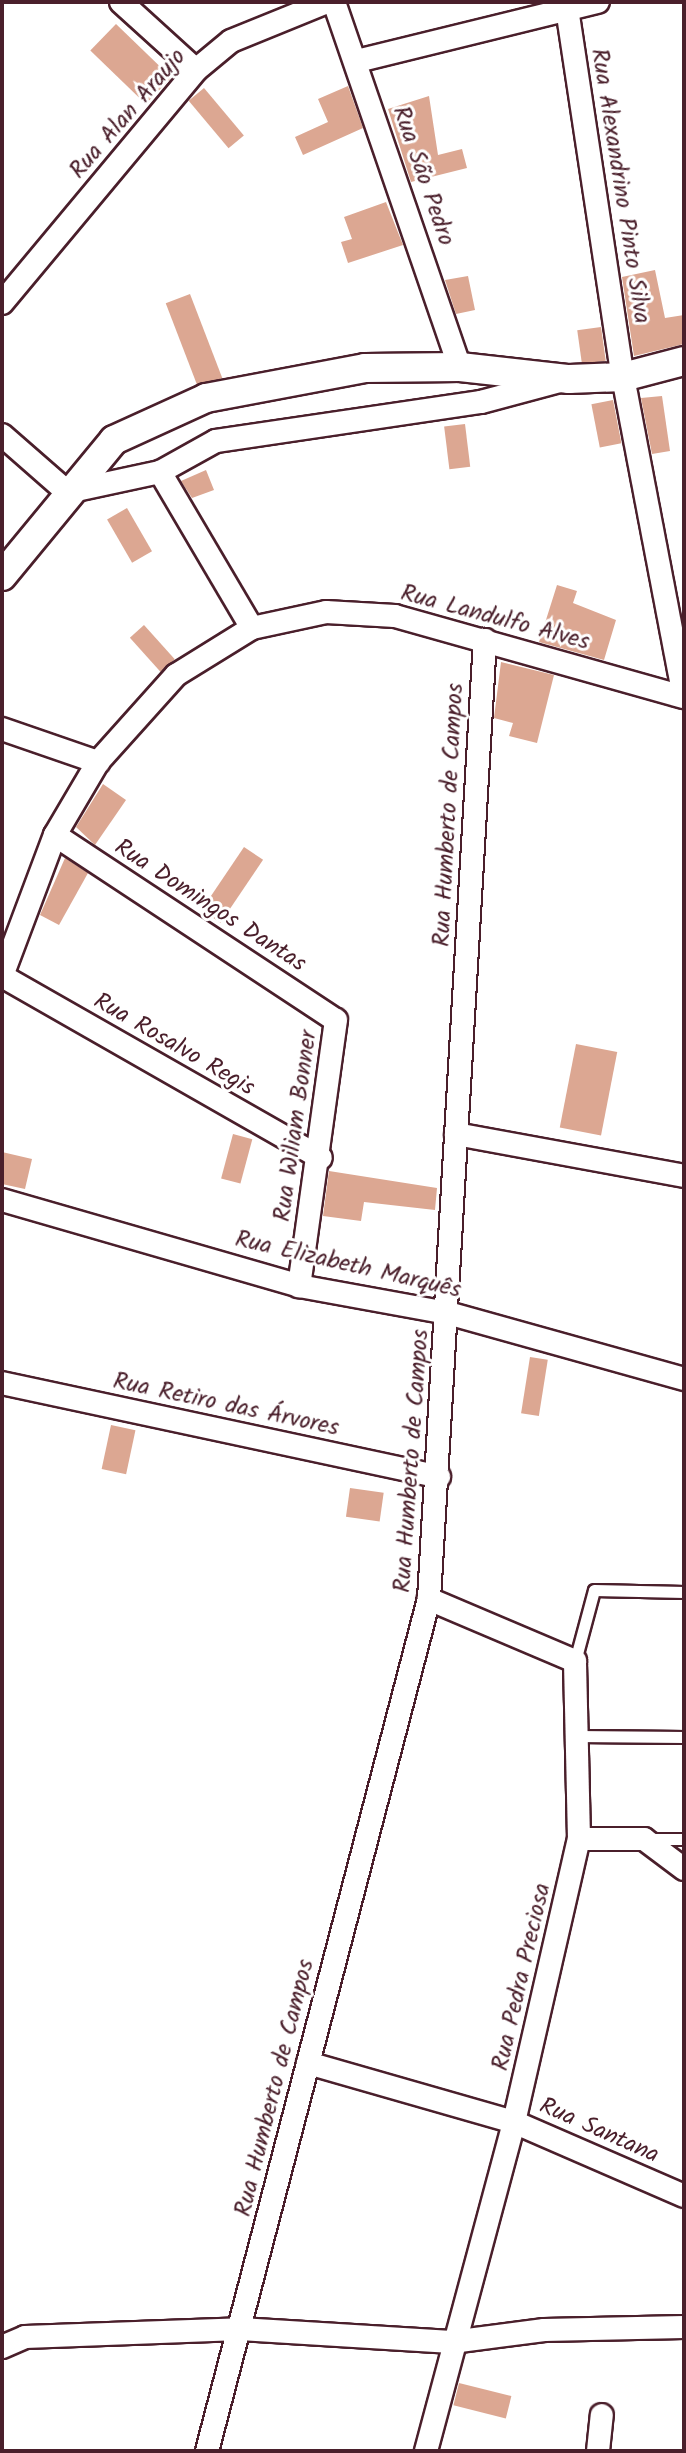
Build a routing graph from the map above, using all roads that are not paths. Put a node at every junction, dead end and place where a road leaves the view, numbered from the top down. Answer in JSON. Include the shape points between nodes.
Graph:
{"nodes":[{"id":1,"x":121,"y":2,"type":"edge"},
{"id":2,"x":327,"y":2,"type":"edge"},
{"id":3,"x":334,"y":2,"type":"edge"},
{"id":4,"x":598,"y":2,"type":"edge"},
{"id":5,"x":566,"y":6,"type":"edge"},
{"id":6,"x":357,"y":61,"type":"junction"},
{"id":7,"x":196,"y":70,"type":"junction"},
{"id":8,"x":2,"y":303,"type":"edge"},
{"id":9,"x":684,"y":361,"type":"edge"},
{"id":10,"x":460,"y":367,"type":"junction"},
{"id":11,"x":623,"y":377,"type":"junction"},
{"id":12,"x":569,"y":379,"type":"junction"},
{"id":13,"x":2,"y":435,"type":"edge"},
{"id":14,"x":160,"y":472,"type":"junction"},
{"id":15,"x":67,"y":492,"type":"junction"},
{"id":16,"x":2,"y":576,"type":"edge"},
{"id":17,"x":252,"y":628,"type":"junction"},
{"id":18,"x":485,"y":640,"type":"junction"},
{"id":19,"x":684,"y":696,"type":"edge"},
{"id":20,"x":2,"y":729,"type":"edge"},
{"id":21,"x":98,"y":762,"type":"junction"},
{"id":22,"x":55,"y":835,"type":"junction"},
{"id":23,"x":2,"y":976,"type":"edge"},
{"id":24,"x":336,"y":1020,"type":"joint"},
{"id":25,"x":456,"y":1134,"type":"junction"},
{"id":26,"x":321,"y":1158,"type":"junction"},
{"id":27,"x":684,"y":1176,"type":"edge"},
{"id":28,"x":2,"y":1200,"type":"edge"},
{"id":29,"x":299,"y":1286,"type":"junction"},
{"id":30,"x":448,"y":1313,"type":"junction"},
{"id":31,"x":684,"y":1379,"type":"edge"},
{"id":32,"x":2,"y":1383,"type":"edge"},
{"id":33,"x":439,"y":1477,"type":"junction"},
{"id":34,"x":684,"y":1592,"type":"edge"},
{"id":35,"x":429,"y":1599,"type":"junction"},
{"id":36,"x":575,"y":1661,"type":"junction"},
{"id":37,"x":576,"y":1736,"type":"junction"},
{"id":38,"x":684,"y":1737,"type":"edge"},
{"id":39,"x":579,"y":1839,"type":"junction"},
{"id":40,"x":644,"y":1839,"type":"junction"},
{"id":41,"x":684,"y":1839,"type":"edge"},
{"id":42,"x":684,"y":1869,"type":"edge"},
{"id":43,"x":308,"y":2063,"type":"junction"},
{"id":44,"x":514,"y":2122,"type":"junction"},
{"id":45,"x":684,"y":2196,"type":"edge"},
{"id":46,"x":684,"y":2327,"type":"edge"},
{"id":47,"x":240,"y":2329,"type":"junction"},
{"id":48,"x":452,"y":2342,"type":"junction"},
{"id":49,"x":2,"y":2347,"type":"edge"},
{"id":50,"x":602,"y":2415,"type":"dead end"},
{"id":51,"x":207,"y":2451,"type":"edge"},
{"id":52,"x":426,"y":2451,"type":"edge"},
{"id":53,"x":598,"y":2451,"type":"edge"}],
"edges":[{"from":1,"to":7,"type":"street"},
{"from":2,"to":7,"type":"street","name":"Rua Alan Araujo","via":[[231,41]]},
{"from":3,"to":6,"type":"street","name":"Rua São Pedro"},
{"from":4,"to":5,"type":"street"},
{"from":5,"to":6,"type":"street"},
{"from":5,"to":11,"type":"street","name":"Rua Alexandrino Pinto Silva"},
{"from":6,"to":10,"type":"street","name":"Rua São Pedro"},
{"from":7,"to":8,"type":"street","name":"Rua Alan Araujo"},
{"from":9,"to":11,"type":"street"},
{"from":10,"to":12,"type":"street"},
{"from":10,"to":15,"type":"street","via":[[365,368],[206,398],[114,440]]},
{"from":11,"to":12,"type":"street"},
{"from":11,"to":19,"type":"street","name":"Rua Alexandrino Pinto Silva"},
{"from":12,"to":14,"type":"street","via":[[481,402],[216,441]]},
{"from":13,"to":15,"type":"street"},
{"from":14,"to":15,"type":"street"},
{"from":14,"to":17,"type":"street"},
{"from":15,"to":16,"type":"street"},
{"from":17,"to":18,"type":"street","name":"Rua Landulfo Alves","via":[[326,612],[381,615]]},
{"from":17,"to":21,"type":"street","name":"Rua Landulfo Alves","via":[[176,675]]},
{"from":18,"to":19,"type":"street","name":"Rua Landulfo Alves"},
{"from":18,"to":25,"type":"street","name":"Rua Humberto de Campos"},
{"from":20,"to":21,"type":"street"},
{"from":21,"to":22,"type":"street","name":"Rua Landulfo Alves"},
{"from":22,"to":23,"type":"street","name":"Rua Landulfo Alves"},
{"from":22,"to":24,"type":"street","name":"Rua Domingos Dantas"},
{"from":23,"to":26,"type":"street","name":"Rua Rosalvo Regis"},
{"from":24,"to":26,"type":"street","name":"Rua Wiliam Bonner"},
{"from":25,"to":27,"type":"street"},
{"from":25,"to":30,"type":"street","name":"Rua Humberto de Campos"},
{"from":26,"to":29,"type":"street","name":"Rua Wiliam Bonner"},
{"from":28,"to":29,"type":"street","name":"Rua Elizabeth Marquês"},
{"from":29,"to":30,"type":"street","name":"Rua Elizabeth Marquês"},
{"from":30,"to":31,"type":"street","name":"Rua Elizabeth Marquês"},
{"from":30,"to":33,"type":"street","name":"Rua Humberto de Campos"},
{"from":32,"to":33,"type":"street","name":"Rua Retiro das Árvores"},
{"from":33,"to":35,"type":"street","name":"Rua Humberto de Campos"},
{"from":34,"to":36,"type":"lane","via":[[594,1590]]},
{"from":35,"to":36,"type":"street"},
{"from":35,"to":43,"type":"street","name":"Rua Humberto de Campos"},
{"from":36,"to":37,"type":"street","name":"Rua Pedra Preciosa"},
{"from":37,"to":38,"type":"lane"},
{"from":37,"to":39,"type":"street","name":"Rua Pedra Preciosa"},
{"from":39,"to":40,"type":"street"},
{"from":39,"to":44,"type":"street","name":"Rua Pedra Preciosa"},
{"from":40,"to":41,"type":"lane"},
{"from":40,"to":42,"type":"street"},
{"from":43,"to":44,"type":"street","name":"Rua Santana"},
{"from":43,"to":47,"type":"street","name":"Rua Humberto de Campos"},
{"from":44,"to":45,"type":"street","name":"Rua Santana"},
{"from":44,"to":48,"type":"street","name":"Rua Pedra Preciosa"},
{"from":46,"to":48,"type":"street","via":[[544,2330]]},
{"from":47,"to":48,"type":"street"},
{"from":47,"to":49,"type":"street","via":[[25,2337]]},
{"from":47,"to":51,"type":"street","name":"Rua Humberto de Campos"},
{"from":48,"to":52,"type":"street","name":"Rua Pedra Preciosa"},
{"from":50,"to":53,"type":"street"}]}
